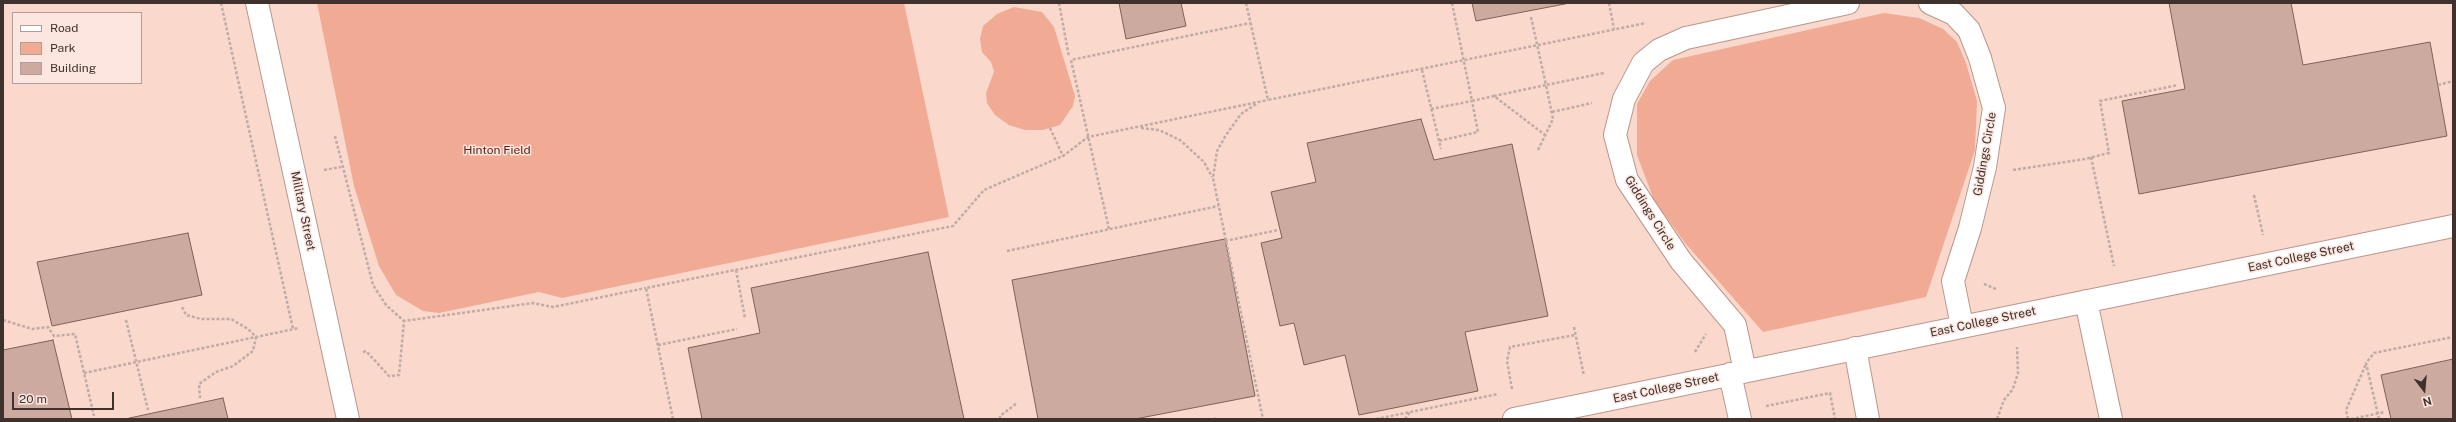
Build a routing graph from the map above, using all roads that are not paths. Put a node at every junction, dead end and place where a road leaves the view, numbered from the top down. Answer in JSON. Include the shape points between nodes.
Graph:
{"nodes":[{"id":1,"x":257,"y":3,"type":"edge"},
{"id":2,"x":1848,"y":3,"type":"edge"},
{"id":3,"x":1930,"y":3,"type":"edge"},
{"id":4,"x":2453,"y":226,"type":"edge"},
{"id":5,"x":2086,"y":301,"type":"junction"},
{"id":6,"x":1962,"y":326,"type":"junction"},
{"id":7,"x":1855,"y":348,"type":"junction"},
{"id":8,"x":1738,"y":372,"type":"junction"},
{"id":9,"x":1739,"y":416,"type":"edge"},
{"id":10,"x":348,"y":419,"type":"edge"},
{"id":11,"x":1514,"y":419,"type":"edge"},
{"id":12,"x":1868,"y":419,"type":"edge"},
{"id":13,"x":2111,"y":419,"type":"edge"}],
"edges":[{"from":1,"to":10,"type":"street","name":"Military Street"},
{"from":2,"to":8,"type":"street","name":"Giddings Circle","via":[[1686,38],[1659,50],[1643,63],[1624,99],[1615,134],[1627,180],[1681,262],[1734,325]]},
{"from":3,"to":6,"type":"street","name":"Giddings Circle","via":[[1954,14],[1969,30],[1994,108],[1985,166],[1970,228],[1953,281]]},
{"from":4,"to":5,"type":"street","name":"East College Street"},
{"from":5,"to":6,"type":"street","name":"East College Street"},
{"from":5,"to":13,"type":"street"},
{"from":6,"to":7,"type":"street","name":"East College Street"},
{"from":7,"to":8,"type":"street","name":"East College Street"},
{"from":7,"to":12,"type":"street"},
{"from":8,"to":9,"type":"street","name":"Giddings Circle"},
{"from":8,"to":11,"type":"street","name":"East College Street"}]}
